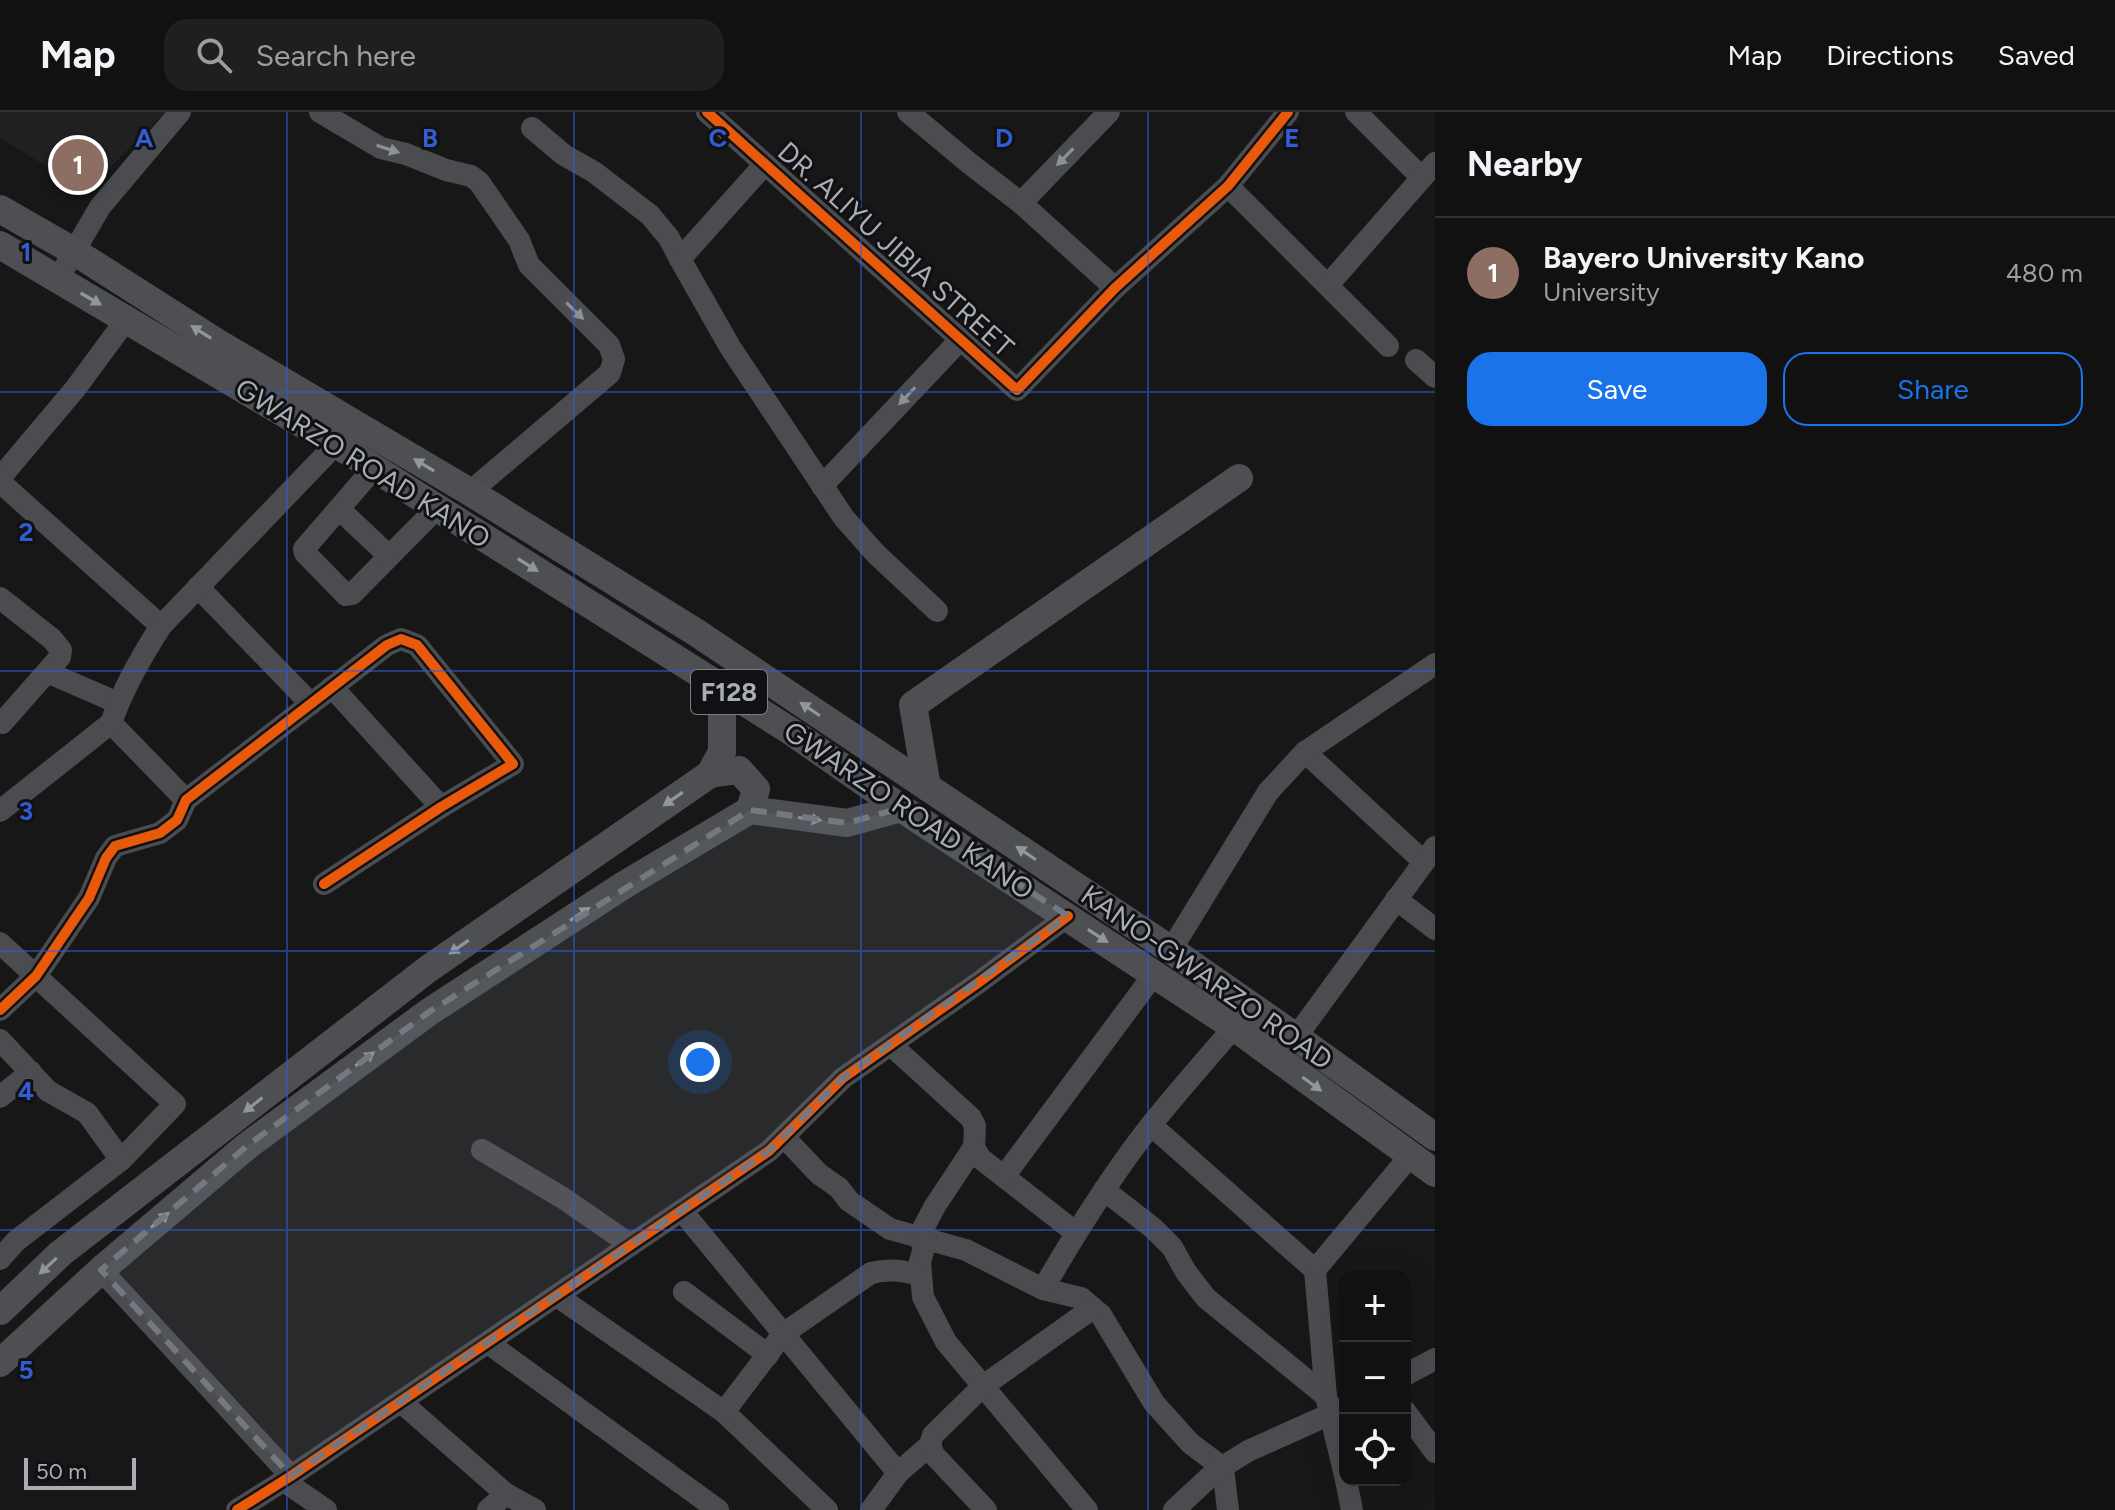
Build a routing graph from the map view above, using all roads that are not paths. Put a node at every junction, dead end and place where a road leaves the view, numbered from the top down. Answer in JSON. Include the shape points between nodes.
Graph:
{"nodes":[{"id":1,"x":180,"y":112,"type":"edge"},
{"id":2,"x":320,"y":112,"type":"edge"},
{"id":3,"x":1109,"y":112,"type":"edge"},
{"id":4,"x":1288,"y":112,"type":"edge"},
{"id":5,"x":1356,"y":112,"type":"edge"},
{"id":6,"x":915,"y":114,"type":"edge"},
{"id":7,"x":719,"y":116,"type":"edge"},
{"id":8,"x":532,"y":128,"type":"dead end"},
{"id":9,"x":765,"y":164,"type":"junction"},
{"id":10,"x":1428,"y":170,"type":"edge"},
{"id":11,"x":1228,"y":186,"type":"junction"},
{"id":12,"x":1021,"y":203,"type":"junction"},
{"id":13,"x":0,"y":209,"type":"edge"},
{"id":14,"x":0,"y":245,"type":"edge"},
{"id":15,"x":75,"y":252,"type":"junction"},
{"id":16,"x":680,"y":259,"type":"junction"},
{"id":17,"x":58,"y":279,"type":"junction"},
{"id":18,"x":1328,"y":285,"type":"junction"},
{"id":19,"x":1115,"y":288,"type":"junction"},
{"id":20,"x":126,"y":320,"type":"junction"},
{"id":21,"x":961,"y":339,"type":"junction"},
{"id":22,"x":1388,"y":346,"type":"dead end"},
{"id":23,"x":1416,"y":360,"type":"dead end"},
{"id":24,"x":1435,"y":377,"type":"edge"},
{"id":25,"x":336,"y":444,"type":"junction"},
{"id":26,"x":374,"y":468,"type":"junction"},
{"id":27,"x":1239,"y":478,"type":"dead end"},
{"id":28,"x":0,"y":480,"type":"edge"},
{"id":29,"x":822,"y":486,"type":"junction"},
{"id":30,"x":470,"y":492,"type":"junction"},
{"id":31,"x":438,"y":507,"type":"junction"},
{"id":32,"x":339,"y":509,"type":"junction"},
{"id":33,"x":389,"y":556,"type":"junction"},
{"id":34,"x":198,"y":587,"type":"junction"},
{"id":35,"x":1,"y":602,"type":"edge"},
{"id":36,"x":937,"y":611,"type":"dead end"},
{"id":37,"x":161,"y":626,"type":"junction"},
{"id":38,"x":1435,"y":664,"type":"edge"},
{"id":39,"x":47,"y":672,"type":"junction"},
{"id":40,"x":332,"y":687,"type":"junction"},
{"id":41,"x":722,"y":688,"type":"junction"},
{"id":42,"x":311,"y":704,"type":"junction"},
{"id":43,"x":114,"y":713,"type":"junction"},
{"id":44,"x":2,"y":723,"type":"dead end"},
{"id":45,"x":1305,"y":752,"type":"junction"},
{"id":46,"x":710,"y":774,"type":"junction"},
{"id":47,"x":927,"y":787,"type":"junction"},
{"id":48,"x":186,"y":800,"type":"junction"},
{"id":49,"x":441,"y":807,"type":"junction"},
{"id":50,"x":901,"y":808,"type":"junction"},
{"id":51,"x":750,"y":810,"type":"junction"},
{"id":52,"x":0,"y":811,"type":"edge"},
{"id":53,"x":1429,"y":854,"type":"edge"},
{"id":54,"x":324,"y":884,"type":"dead end"},
{"id":55,"x":1396,"y":899,"type":"junction"},
{"id":56,"x":1068,"y":916,"type":"junction"},
{"id":57,"x":1435,"y":929,"type":"edge"},
{"id":58,"x":0,"y":943,"type":"edge"},
{"id":59,"x":1163,"y":961,"type":"junction"},
{"id":60,"x":36,"y":976,"type":"junction"},
{"id":61,"x":0,"y":1010,"type":"edge"},
{"id":62,"x":1234,"y":1027,"type":"junction"},
{"id":63,"x":1296,"y":1037,"type":"junction"},
{"id":64,"x":0,"y":1040,"type":"edge"},
{"id":65,"x":891,"y":1045,"type":"junction"},
{"id":66,"x":31,"y":1072,"type":"junction"},
{"id":67,"x":0,"y":1097,"type":"edge"},
{"id":68,"x":1151,"y":1125,"type":"junction"},
{"id":69,"x":784,"y":1137,"type":"junction"},
{"id":70,"x":1435,"y":1137,"type":"edge"},
{"id":71,"x":974,"y":1147,"type":"junction"},
{"id":72,"x":482,"y":1150,"type":"dead end"},
{"id":73,"x":1410,"y":1156,"type":"junction"},
{"id":74,"x":121,"y":1160,"type":"junction"},
{"id":75,"x":1435,"y":1173,"type":"edge"},
{"id":76,"x":1005,"y":1175,"type":"junction"},
{"id":77,"x":1104,"y":1190,"type":"junction"},
{"id":78,"x":682,"y":1211,"type":"junction"},
{"id":79,"x":1075,"y":1232,"type":"junction"},
{"id":80,"x":922,"y":1239,"type":"junction"},
{"id":81,"x":631,"y":1245,"type":"junction"},
{"id":82,"x":0,"y":1259,"type":"edge"},
{"id":83,"x":101,"y":1270,"type":"junction"},
{"id":84,"x":1315,"y":1270,"type":"junction"},
{"id":85,"x":921,"y":1275,"type":"junction"},
{"id":86,"x":1043,"y":1289,"type":"junction"},
{"id":87,"x":684,"y":1292,"type":"dead end"},
{"id":88,"x":557,"y":1296,"type":"junction"},
{"id":89,"x":1093,"y":1308,"type":"junction"},
{"id":90,"x":0,"y":1311,"type":"edge"},
{"id":91,"x":783,"y":1334,"type":"junction"},
{"id":92,"x":488,"y":1343,"type":"junction"},
{"id":93,"x":768,"y":1355,"type":"junction"},
{"id":94,"x":1435,"y":1359,"type":"edge"},
{"id":95,"x":0,"y":1363,"type":"edge"},
{"id":96,"x":1411,"y":1372,"type":"edge"},
{"id":97,"x":983,"y":1386,"type":"junction"},
{"id":98,"x":401,"y":1402,"type":"junction"},
{"id":99,"x":1334,"y":1406,"type":"edge"},
{"id":100,"x":724,"y":1412,"type":"junction"},
{"id":101,"x":1407,"y":1414,"type":"edge"},
{"id":102,"x":1339,"y":1439,"type":"edge"},
{"id":103,"x":930,"y":1445,"type":"junction"},
{"id":104,"x":1435,"y":1452,"type":"edge"},
{"id":105,"x":1223,"y":1468,"type":"junction"},
{"id":106,"x":898,"y":1473,"type":"junction"},
{"id":107,"x":287,"y":1478,"type":"junction"},
{"id":108,"x":1347,"y":1486,"type":"edge"},
{"id":109,"x":506,"y":1494,"type":"junction"},
{"id":110,"x":1082,"y":1508,"type":"edge"},
{"id":111,"x":237,"y":1510,"type":"edge"},
{"id":112,"x":326,"y":1510,"type":"edge"},
{"id":113,"x":488,"y":1510,"type":"edge"},
{"id":114,"x":535,"y":1510,"type":"edge"},
{"id":115,"x":718,"y":1510,"type":"edge"},
{"id":116,"x":827,"y":1510,"type":"edge"},
{"id":117,"x":871,"y":1510,"type":"edge"},
{"id":118,"x":986,"y":1510,"type":"edge"},
{"id":119,"x":1174,"y":1510,"type":"edge"},
{"id":120,"x":1228,"y":1510,"type":"edge"},
{"id":121,"x":1352,"y":1510,"type":"edge"}],
"edges":[{"from":1,"to":15,"type":"street","via":[[100,207]]},
{"from":2,"to":30,"type":"street","one_way":true,"via":[[381,148],[479,182],[519,240],[529,265],[609,345],[614,359],[610,373]]},
{"from":3,"to":12,"type":"street","one_way":true},
{"from":4,"to":11,"type":"street"},
{"from":5,"to":10,"type":"street"},
{"from":6,"to":12,"type":"street"},
{"from":7,"to":9,"type":"street","name":"DR. ALIYU JIBIA STREET"},
{"from":8,"to":16,"type":"street","via":[[650,215]]},
{"from":9,"to":16,"type":"street"},
{"from":9,"to":21,"type":"street","name":"DR. ALIYU JIBIA STREET"},
{"from":10,"to":18,"type":"street"},
{"from":11,"to":18,"type":"street"},
{"from":11,"to":19,"type":"street"},
{"from":12,"to":19,"type":"street"},
{"from":13,"to":15,"type":"main road","name":"KANO-GWARZO ROAD","number":"F128"},
{"from":14,"to":17,"type":"main road","name":"GWARZO ROAD KANO","number":"F128"},
{"from":15,"to":17,"type":"street"},
{"from":30,"to":15,"type":"main road","name":"KANO-GWARZO ROAD","number":"F128","one_way":true},
{"from":16,"to":29,"type":"street","via":[[730,347]]},
{"from":17,"to":20,"type":"main road","name":"GWARZO ROAD KANO","number":"F128","one_way":true},
{"from":18,"to":22,"type":"street"},
{"from":19,"to":21,"type":"street","name":"DR. ALIYU JIBIA STREET","via":[[1017,390]]},
{"from":20,"to":25,"type":"main road","name":"GWARZO ROAD KANO","number":"F128"},
{"from":20,"to":28,"type":"street"},
{"from":21,"to":29,"type":"street","one_way":true},
{"from":23,"to":24,"type":"street"},
{"from":25,"to":26,"type":"main road","name":"GWARZO ROAD KANO","number":"F128"},
{"from":25,"to":34,"type":"street"},
{"from":26,"to":31,"type":"main road","name":"GWARZO ROAD KANO","number":"F128"},
{"from":26,"to":32,"type":"street"},
{"from":27,"to":47,"type":"main road","via":[[913,705]]},
{"from":28,"to":37,"type":"street"},
{"from":29,"to":36,"type":"street","via":[[876,554]]},
{"from":47,"to":30,"type":"main road","name":"KANO-GWARZO ROAD","number":"F128","one_way":true,"via":[[697,633]]},
{"from":31,"to":33,"type":"street"},
{"from":31,"to":41,"type":"main road","name":"GWARZO ROAD KANO","number":"F128","one_way":true},
{"from":32,"to":33,"type":"street"},
{"from":32,"to":33,"type":"street","via":[[304,549],[346,595]]},
{"from":34,"to":37,"type":"street"},
{"from":34,"to":42,"type":"street"},
{"from":35,"to":39,"type":"street","via":[[61,650]]},
{"from":37,"to":43,"type":"street"},
{"from":38,"to":45,"type":"street"},
{"from":39,"to":43,"type":"street"},
{"from":39,"to":44,"type":"street"},
{"from":40,"to":42,"type":"street"},
{"from":40,"to":49,"type":"street"},
{"from":40,"to":49,"type":"street","via":[[387,645],[401,639],[417,645],[513,764]]},
{"from":41,"to":46,"type":"main road","via":[[722,752]]},
{"from":41,"to":50,"type":"main road","name":"GWARZO ROAD KANO","number":"F128"},
{"from":42,"to":48,"type":"street"},
{"from":43,"to":48,"type":"street"},
{"from":43,"to":52,"type":"street"},
{"from":45,"to":53,"type":"street"},
{"from":45,"to":59,"type":"street","via":[[1268,792]]},
{"from":46,"to":51,"type":"main road","via":[[739,770],[756,789]]},
{"from":46,"to":90,"type":"main road","one_way":true,"via":[[428,969],[61,1253]]},
{"from":59,"to":47,"type":"main road","name":"KANO-GWARZO ROAD","number":"F128","one_way":true},
{"from":48,"to":60,"type":"street","via":[[177,820],[160,833],[115,846],[89,898]]},
{"from":49,"to":54,"type":"street"},
{"from":51,"to":50,"type":"main road","one_way":true,"via":[[847,823]]},
{"from":50,"to":56,"type":"main road","name":"GWARZO ROAD KANO","number":"F128"},
{"from":83,"to":51,"type":"main road","one_way":true,"via":[[247,1146],[429,1012]]},
{"from":53,"to":55,"type":"street"},
{"from":55,"to":57,"type":"street"},
{"from":55,"to":63,"type":"street"},
{"from":56,"to":59,"type":"main road","name":"GWARZO ROAD KANO","number":"F128","one_way":true},
{"from":56,"to":65,"type":"street"},
{"from":58,"to":60,"type":"street"},
{"from":59,"to":62,"type":"main road","name":"GWARZO ROAD KANO","number":"F128"},
{"from":59,"to":63,"type":"main road","name":"KANO-GWARZO ROAD","number":"F128"},
{"from":59,"to":76,"type":"street"},
{"from":60,"to":61,"type":"street"},
{"from":60,"to":74,"type":"street","via":[[175,1104]]},
{"from":62,"to":68,"type":"street"},
{"from":62,"to":73,"type":"main road","name":"GWARZO ROAD KANO","number":"F128","one_way":true},
{"from":63,"to":70,"type":"main road","name":"KANO-GWARZO ROAD","number":"F128"},
{"from":64,"to":66,"type":"street"},
{"from":65,"to":69,"type":"street","via":[[843,1078]]},
{"from":65,"to":71,"type":"street","via":[[971,1118]]},
{"from":66,"to":67,"type":"street"},
{"from":66,"to":74,"type":"street","via":[[48,1091],[87,1113]]},
{"from":68,"to":77,"type":"street"},
{"from":68,"to":84,"type":"street"},
{"from":69,"to":78,"type":"street"},
{"from":69,"to":80,"type":"street","via":[[849,1201],[890,1229]]},
{"from":71,"to":76,"type":"street","via":[[980,1158]]},
{"from":71,"to":80,"type":"street","via":[[935,1206]]},
{"from":72,"to":81,"type":"street"},
{"from":73,"to":75,"type":"main road","name":"GWARZO ROAD KANO","number":"F128"},
{"from":73,"to":84,"type":"street"},
{"from":74,"to":82,"type":"street"},
{"from":76,"to":79,"type":"street"},
{"from":77,"to":79,"type":"street"},
{"from":77,"to":99,"type":"street","via":[[1172,1247],[1206,1298]]},
{"from":78,"to":81,"type":"street"},
{"from":78,"to":91,"type":"street"},
{"from":79,"to":86,"type":"street"},
{"from":80,"to":85,"type":"street"},
{"from":80,"to":86,"type":"street","via":[[966,1250]]},
{"from":81,"to":88,"type":"street"},
{"from":83,"to":95,"type":"main road"},
{"from":83,"to":107,"type":"street"},
{"from":84,"to":99,"type":"street"},
{"from":85,"to":91,"type":"street","via":[[897,1269],[871,1273]]},
{"from":85,"to":97,"type":"street","via":[[923,1297],[946,1342]]},
{"from":86,"to":89,"type":"street","via":[[1081,1298]]},
{"from":87,"to":93,"type":"street"},
{"from":88,"to":92,"type":"street"},
{"from":88,"to":100,"type":"street"},
{"from":89,"to":97,"type":"street"},
{"from":89,"to":105,"type":"street","via":[[1154,1403],[1190,1443]]},
{"from":91,"to":93,"type":"street"},
{"from":91,"to":106,"type":"street"},
{"from":92,"to":98,"type":"street"},
{"from":92,"to":115,"type":"street"},
{"from":93,"to":100,"type":"street"},
{"from":94,"to":96,"type":"street"},
{"from":97,"to":103,"type":"street","via":[[933,1435]]},
{"from":97,"to":110,"type":"street"},
{"from":98,"to":107,"type":"street"},
{"from":98,"to":109,"type":"street"},
{"from":99,"to":102,"type":"street"},
{"from":99,"to":105,"type":"street"},
{"from":100,"to":116,"type":"street"},
{"from":101,"to":104,"type":"street"},
{"from":103,"to":106,"type":"street"},
{"from":103,"to":118,"type":"street"},
{"from":105,"to":119,"type":"street"},
{"from":105,"to":120,"type":"street"},
{"from":106,"to":117,"type":"street"},
{"from":107,"to":111,"type":"street"},
{"from":107,"to":112,"type":"street"},
{"from":108,"to":121,"type":"street"},
{"from":109,"to":113,"type":"street"},
{"from":109,"to":114,"type":"street"}]}
